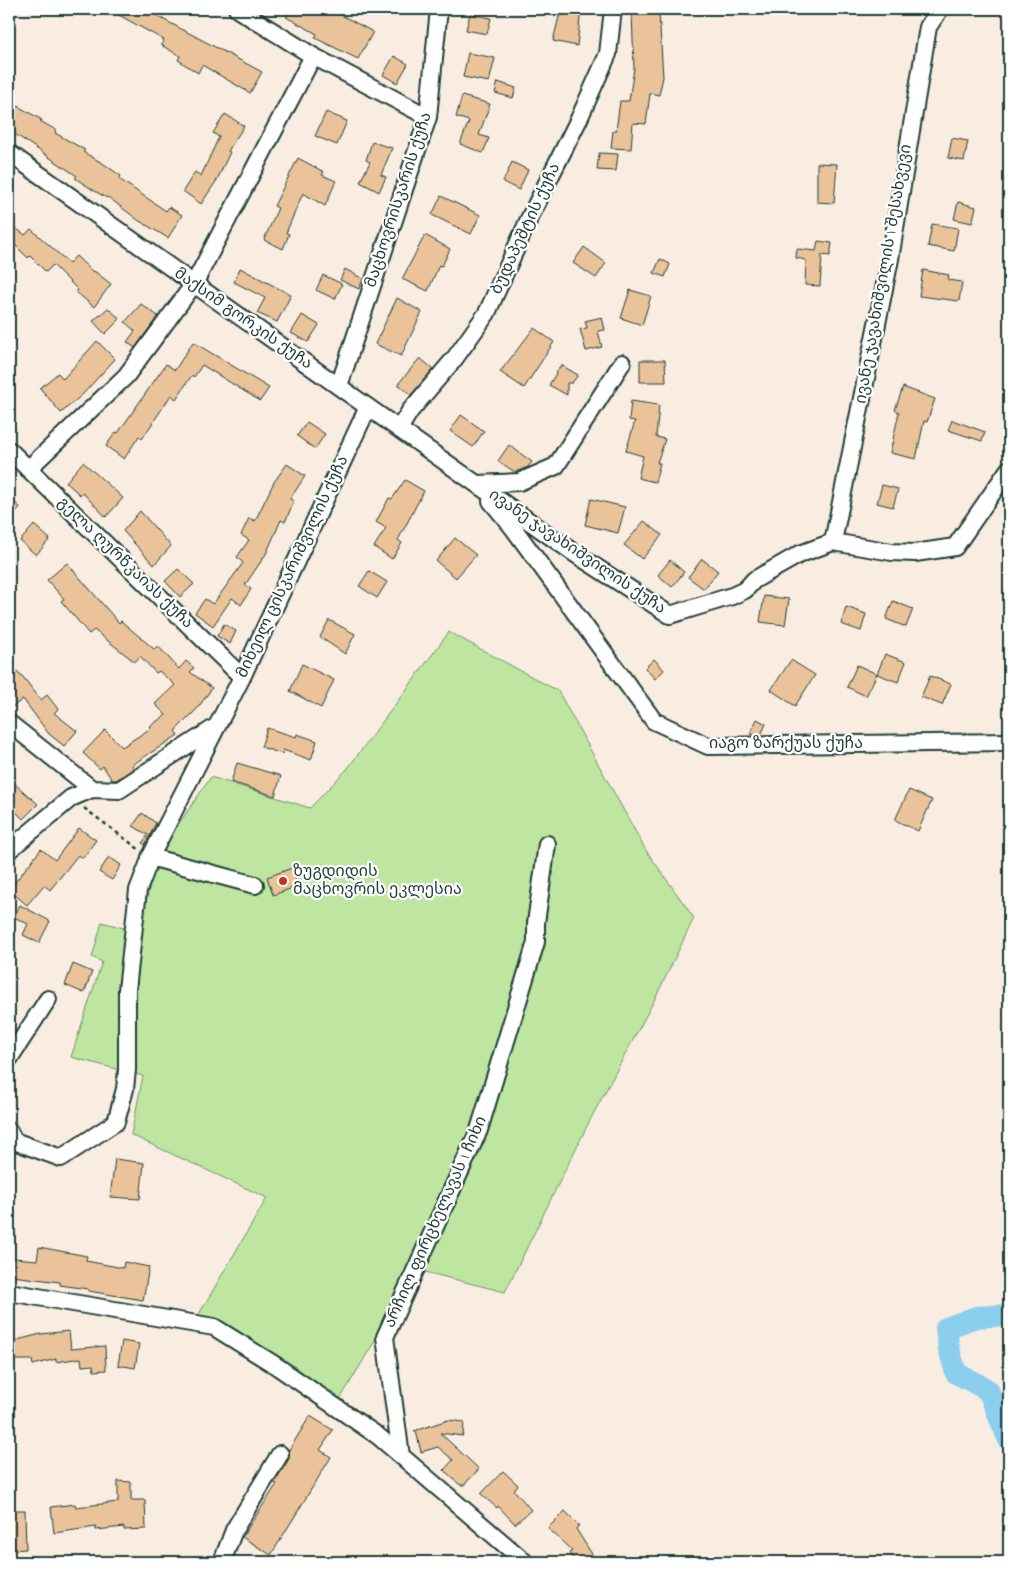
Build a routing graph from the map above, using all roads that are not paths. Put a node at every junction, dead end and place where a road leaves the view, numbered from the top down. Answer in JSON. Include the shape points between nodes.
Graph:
{"nodes":[{"id":1,"x":237,"y":9,"type":"edge"},
{"id":2,"x":439,"y":9,"type":"edge"},
{"id":3,"x":613,"y":9,"type":"edge"},
{"id":4,"x":940,"y":9,"type":"edge"},
{"id":5,"x":313,"y":56,"type":"junction"},
{"id":6,"x":428,"y":117,"type":"junction"},
{"id":7,"x":9,"y":153,"type":"edge"},
{"id":8,"x":194,"y":284,"type":"junction"},
{"id":9,"x":622,"y":363,"type":"dead end"},
{"id":10,"x":339,"y":386,"type":"junction"},
{"id":11,"x":368,"y":407,"type":"junction"},
{"id":12,"x":399,"y":429,"type":"junction"},
{"id":13,"x":9,"y":450,"type":"edge"},
{"id":14,"x":28,"y":469,"type":"junction"},
{"id":15,"x":1009,"y":469,"type":"edge"},
{"id":16,"x":477,"y":484,"type":"junction"},
{"id":17,"x":833,"y":542,"type":"junction"},
{"id":18,"x":242,"y":677,"type":"junction"},
{"id":19,"x":9,"y":723,"type":"edge"},
{"id":20,"x":218,"y":726,"type":"junction"},
{"id":21,"x":1009,"y":742,"type":"edge"},
{"id":22,"x":92,"y":789,"type":"junction"},
{"id":23,"x":547,"y":844,"type":"dead end"},
{"id":24,"x":9,"y":850,"type":"edge"},
{"id":25,"x":150,"y":857,"type":"junction"},
{"id":26,"x":255,"y":885,"type":"dead end"},
{"id":27,"x":48,"y":999,"type":"dead end"},
{"id":28,"x":9,"y":1059,"type":"edge"},
{"id":29,"x":9,"y":1131,"type":"edge"},
{"id":30,"x":9,"y":1292,"type":"edge"},
{"id":31,"x":280,"y":1454,"type":"dead end"},
{"id":32,"x":401,"y":1456,"type":"junction"},
{"id":33,"x":222,"y":1562,"type":"edge"},
{"id":34,"x":526,"y":1562,"type":"edge"}],
"edges":[{"from":1,"to":5,"type":"street"},
{"from":2,"to":6,"type":"street","name":"მაცხოვრისკარის ქუჩა"},
{"from":3,"to":12,"type":"street","name":"ბუდაპეშტის ქუჩა","via":[[608,54],[487,313]]},
{"from":4,"to":17,"type":"street","name":"ივანე ჯავახიშვილის I შესახვევი","via":[[928,27],[890,259]]},
{"from":5,"to":6,"type":"street"},
{"from":5,"to":8,"type":"street"},
{"from":6,"to":10,"type":"street","name":"მაცხოვრისკარის ქუჩა"},
{"from":7,"to":8,"type":"street","name":"მაქსიმ გორკის ქუჩა"},
{"from":8,"to":10,"type":"street","name":"მაქსიმ გორკის ქუჩა"},
{"from":8,"to":14,"type":"street","via":[[126,376]]},
{"from":9,"to":16,"type":"street","via":[[556,466],[519,482]]},
{"from":10,"to":11,"type":"street","name":"მაქსიმ გორკის ქუჩა"},
{"from":11,"to":12,"type":"street","name":"მაქსიმ გორკის ქუჩა"},
{"from":11,"to":18,"type":"street","name":"მიხეილ ცისკარიშვილის ქუჩა"},
{"from":12,"to":16,"type":"street","name":"მაქსიმ გორკის ქუჩა"},
{"from":13,"to":14,"type":"street","name":"გელა ღურწკაიას ქუჩა"},
{"from":14,"to":18,"type":"street","name":"გელა ღურწკაიას ქუჩა"},
{"from":15,"to":17,"type":"street","name":"ივანე ჯავახიშვილის ქუჩა","via":[[955,546],[916,553]]},
{"from":16,"to":17,"type":"street","name":"ივანე ჯავახიშვილის ქუჩა","via":[[574,553],[670,615],[732,596],[800,554]]},
{"from":16,"to":21,"type":"street","name":"იაგო ზარქუას ქუჩა","via":[[654,721],[708,746]]},
{"from":18,"to":20,"type":"street","name":"მიხეილ ცისკარიშვილის ქუჩა"},
{"from":19,"to":22,"type":"street"},
{"from":20,"to":22,"type":"street","via":[[119,790]]},
{"from":20,"to":25,"type":"street","name":"მიხეილ ცისკარიშვილის ქუჩა"},
{"from":22,"to":24,"type":"street","via":[[71,798]]},
{"from":23,"to":32,"type":"street","name":"არჩილ ფირცხელავას I ჩიხი","via":[[536,942],[479,1130],[386,1337]]},
{"from":25,"to":26,"type":"street"},
{"from":25,"to":29,"type":"street","name":"მიხეილ ცისკარიშვილის ქუჩა","via":[[138,898],[127,990],[127,1070],[116,1122],[61,1158],[14,1141]]},
{"from":27,"to":28,"type":"street"},
{"from":30,"to":32,"type":"street","via":[[214,1328],[347,1414]]},
{"from":31,"to":33,"type":"street","via":[[234,1530]]},
{"from":32,"to":34,"type":"street"}]}
